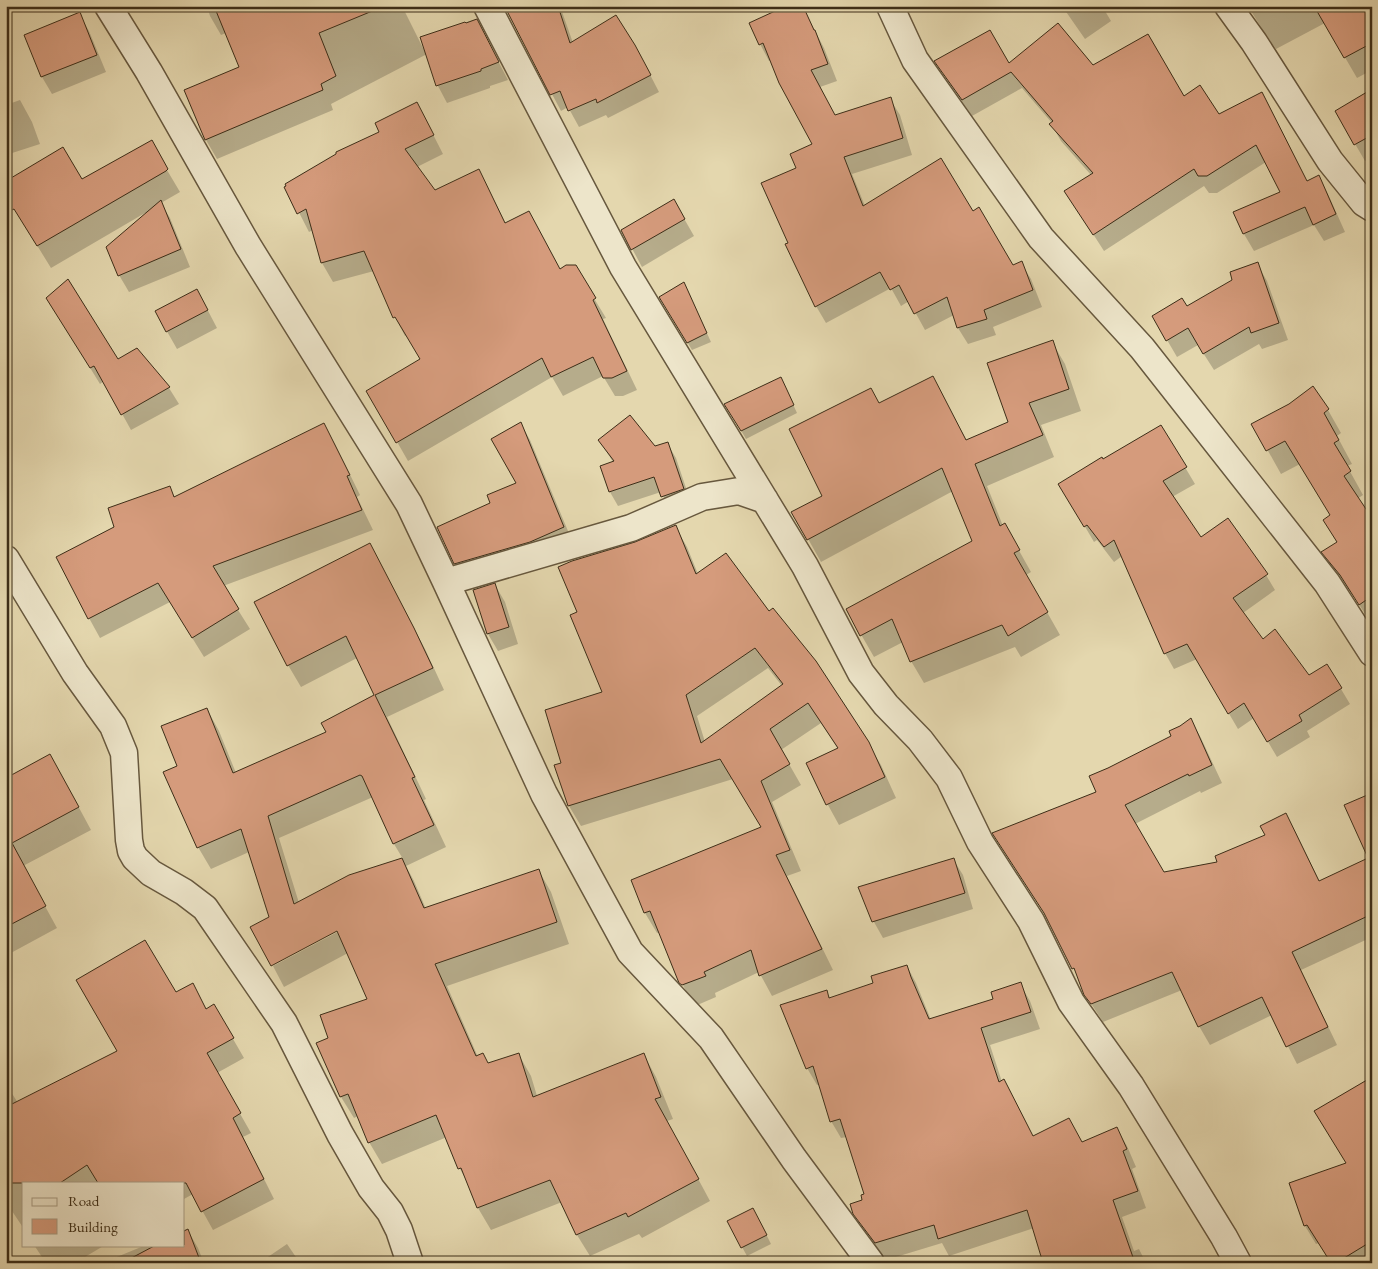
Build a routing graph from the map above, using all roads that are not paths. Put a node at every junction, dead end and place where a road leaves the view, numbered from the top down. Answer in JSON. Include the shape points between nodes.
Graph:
{"nodes":[{"id":1,"x":108,"y":6,"type":"edge"},
{"id":2,"x":487,"y":6,"type":"edge"},
{"id":3,"x":890,"y":6,"type":"edge"},
{"id":4,"x":1228,"y":6,"type":"edge"},
{"id":5,"x":1372,"y":208,"type":"edge"},
{"id":6,"x":765,"y":500,"type":"junction"},
{"id":7,"x":6,"y":559,"type":"edge"},
{"id":8,"x":446,"y":582,"type":"junction"},
{"id":9,"x":1372,"y":652,"type":"edge"},
{"id":10,"x":410,"y":1263,"type":"edge"},
{"id":11,"x":872,"y":1263,"type":"edge"},
{"id":12,"x":1238,"y":1263,"type":"edge"}],
"edges":[{"from":1,"to":8,"type":"street","via":[[248,246],[409,504]]},
{"from":2,"to":6,"type":"street","via":[[623,267]]},
{"from":3,"to":9,"type":"street","via":[[915,60],[1041,238],[1142,348],[1327,583]]},
{"from":4,"to":5,"type":"street","via":[[1330,161],[1364,203]]},
{"from":6,"to":8,"type":"street","via":[[739,491],[702,497],[631,528]]},
{"from":6,"to":12,"type":"street","via":[[805,566],[861,673],[949,778],[980,842],[1031,921],[1071,1002],[1131,1086]]},
{"from":7,"to":10,"type":"street","via":[[75,673],[112,726],[124,753],[128,840],[134,858],[205,908],[284,1023],[340,1134],[371,1188],[390,1212]]},
{"from":8,"to":11,"type":"street","via":[[544,794],[630,952],[712,1038],[794,1159]]}]}
